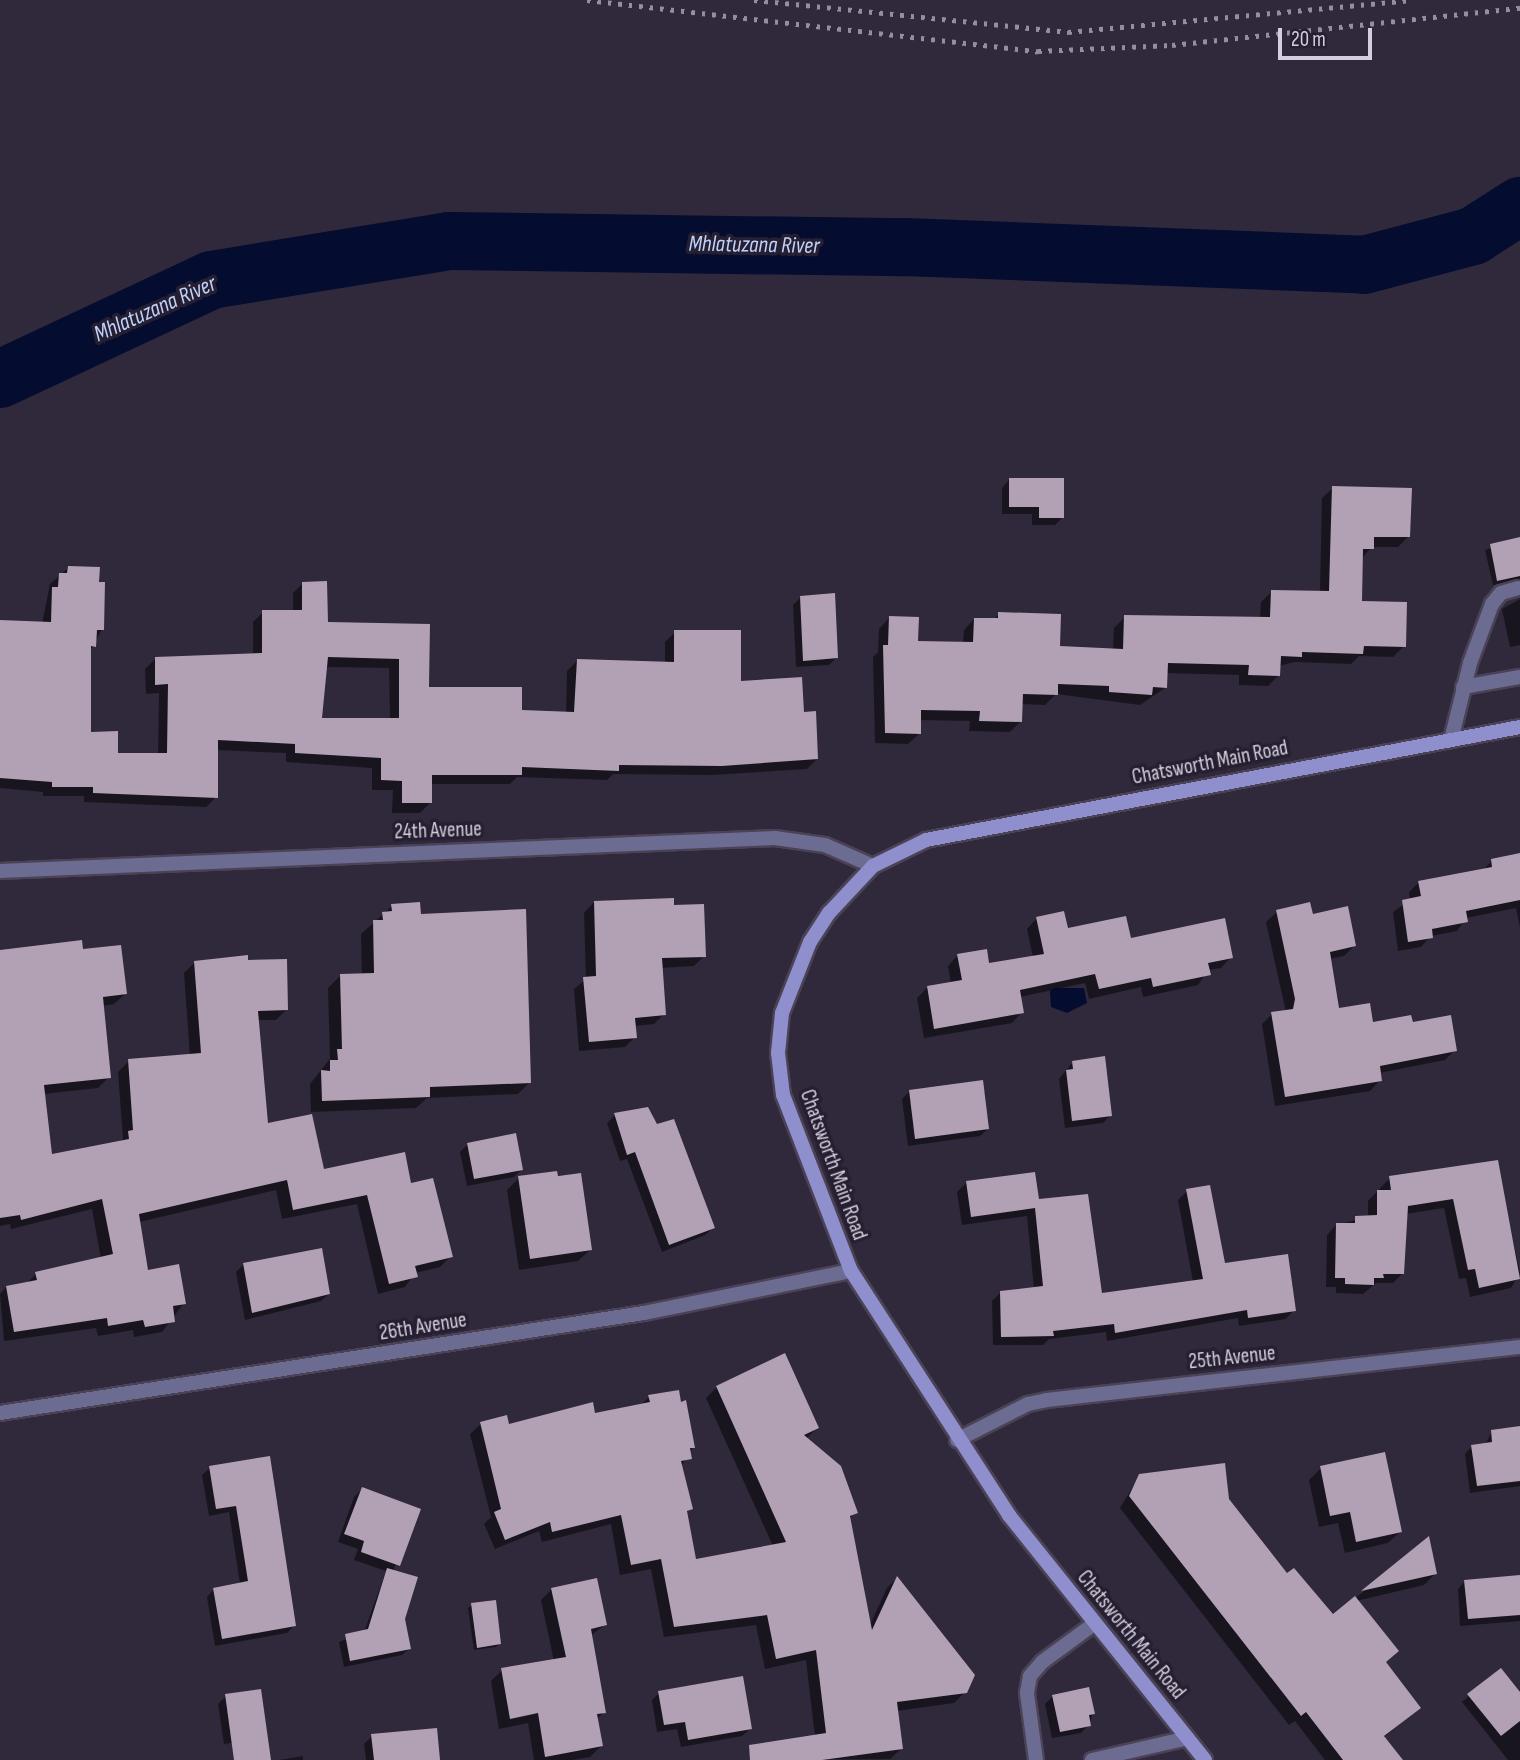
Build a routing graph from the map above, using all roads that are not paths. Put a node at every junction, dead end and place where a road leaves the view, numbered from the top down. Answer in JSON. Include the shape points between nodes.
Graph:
{"nodes":[{"id":1,"x":1518,"y":588,"type":"dead end"},
{"id":2,"x":1520,"y":677,"type":"edge"},
{"id":3,"x":1463,"y":687,"type":"junction"},
{"id":4,"x":1520,"y":727,"type":"edge"},
{"id":5,"x":1451,"y":740,"type":"junction"},
{"id":6,"x":873,"y":866,"type":"junction"},
{"id":7,"x":0,"y":871,"type":"edge"},
{"id":8,"x":850,"y":1271,"type":"junction"},
{"id":9,"x":1520,"y":1347,"type":"edge"},
{"id":10,"x":0,"y":1413,"type":"edge"},
{"id":11,"x":957,"y":1440,"type":"junction"},
{"id":12,"x":1094,"y":1624,"type":"junction"},
{"id":13,"x":1188,"y":1738,"type":"junction"},
{"id":14,"x":1036,"y":1760,"type":"edge"},
{"id":15,"x":1092,"y":1760,"type":"edge"},
{"id":16,"x":1205,"y":1760,"type":"edge"}],
"edges":[{"from":1,"to":3,"type":"street","via":[[1500,593],[1492,604]]},
{"from":2,"to":3,"type":"street"},
{"from":3,"to":5,"type":"street"},
{"from":4,"to":5,"type":"street","name":"Chatsworth Main Road"},
{"from":5,"to":6,"type":"street","name":"Chatsworth Main Road","via":[[954,832]]},
{"from":6,"to":7,"type":"street","name":"24th Avenue","via":[[825,845],[775,838]]},
{"from":6,"to":8,"type":"street","name":"Chatsworth Main Road","via":[[829,913],[810,942],[782,1013],[778,1053],[783,1095],[799,1146]]},
{"from":8,"to":10,"type":"street","name":"26th Avenue","via":[[645,1313]]},
{"from":8,"to":11,"type":"street","name":"Chatsworth Main Road"},
{"from":9,"to":11,"type":"street","name":"25th Avenue","via":[[1047,1400],[1019,1408]]},
{"from":11,"to":12,"type":"street","name":"Chatsworth Main Road"},
{"from":12,"to":13,"type":"street","name":"Chatsworth Main Road"},
{"from":12,"to":14,"type":"street","via":[[1030,1676],[1027,1693]]},
{"from":13,"to":15,"type":"street"},
{"from":13,"to":16,"type":"street","name":"Chatsworth Main Road"}]}
